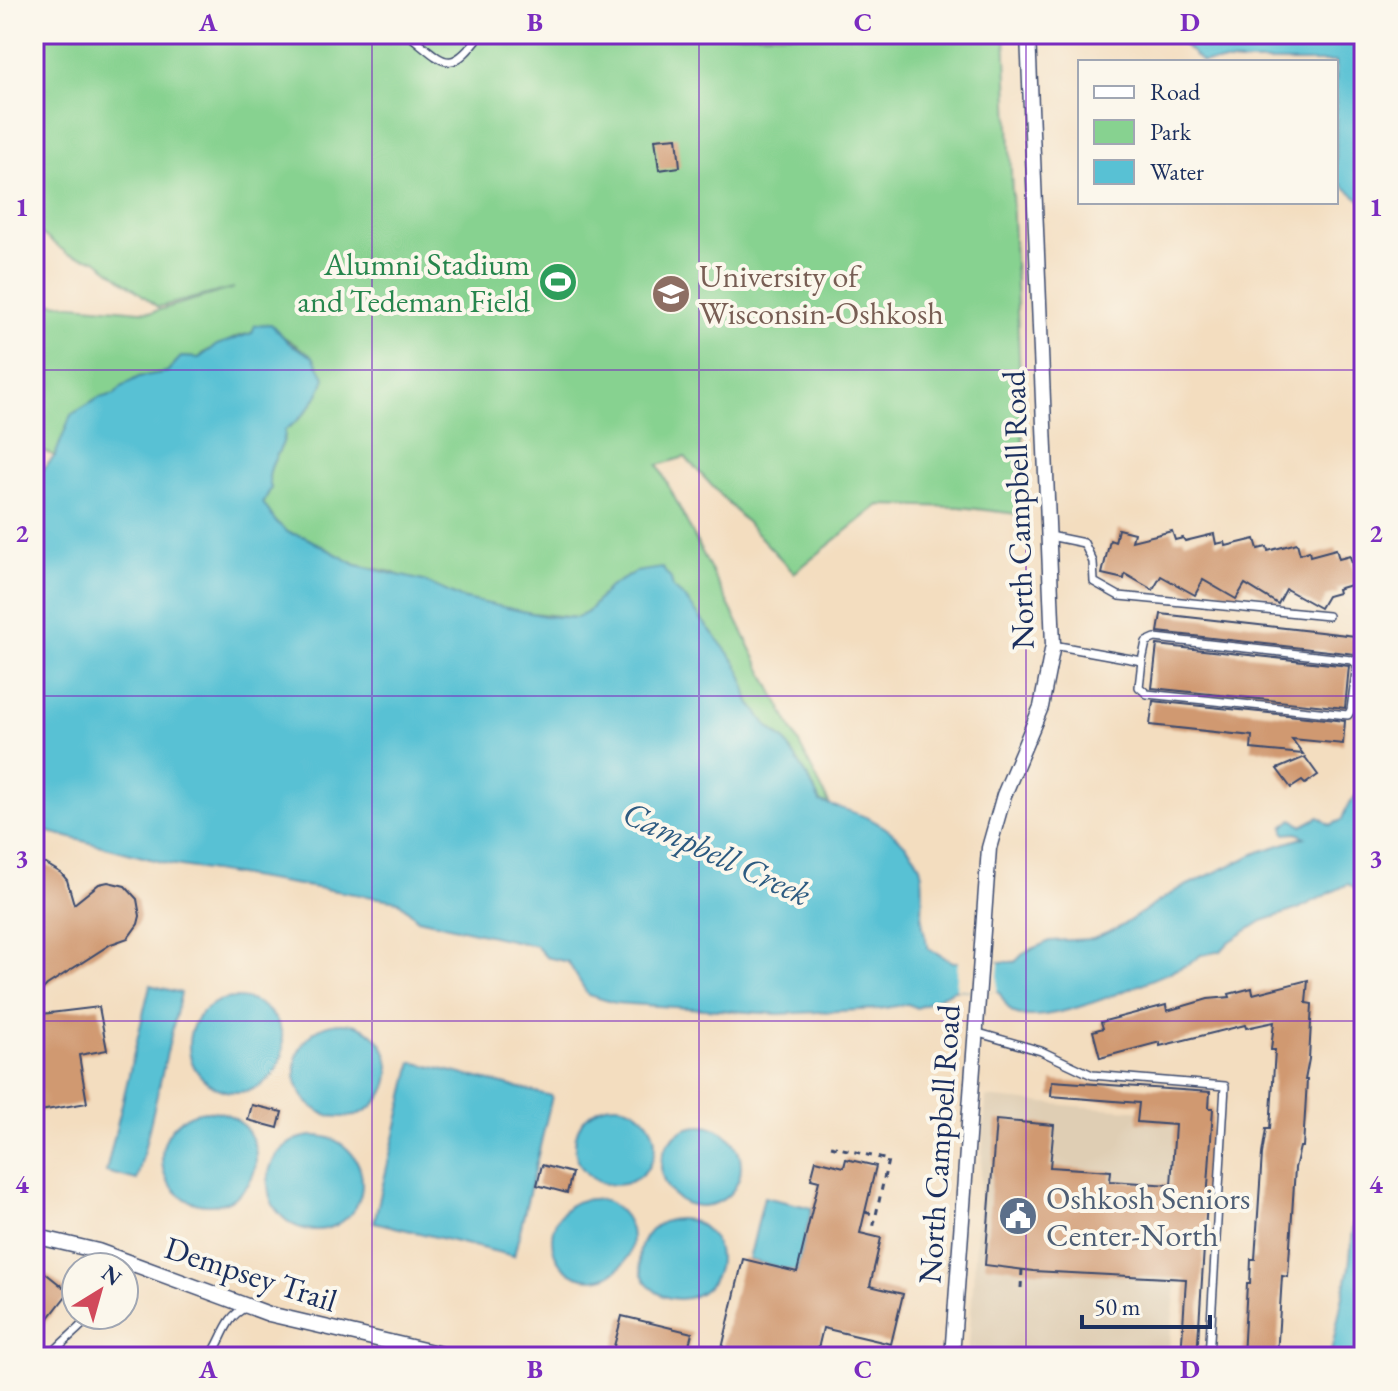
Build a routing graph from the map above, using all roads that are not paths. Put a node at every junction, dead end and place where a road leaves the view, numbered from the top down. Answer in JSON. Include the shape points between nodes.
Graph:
{"nodes":[{"id":1,"x":408,"y":34,"type":"edge"},
{"id":2,"x":481,"y":34,"type":"edge"},
{"id":3,"x":1028,"y":34,"type":"edge"},
{"id":4,"x":1050,"y":536,"type":"junction"},
{"id":5,"x":1328,"y":616,"type":"dead end"},
{"id":6,"x":1053,"y":645,"type":"junction"},
{"id":7,"x":1142,"y":661,"type":"junction"},
{"id":8,"x":974,"y":1032,"type":"junction"},
{"id":9,"x":34,"y":1236,"type":"edge"},
{"id":10,"x":98,"y":1251,"type":"edge"},
{"id":11,"x":140,"y":1267,"type":"edge"},
{"id":12,"x":247,"y":1307,"type":"junction"},
{"id":13,"x":76,"y":1331,"type":"edge"},
{"id":14,"x":415,"y":1353,"type":"edge"},
{"id":15,"x":49,"y":1357,"type":"edge"},
{"id":16,"x":210,"y":1357,"type":"edge"},
{"id":17,"x":454,"y":1357,"type":"edge"},
{"id":18,"x":952,"y":1357,"type":"edge"},
{"id":19,"x":1209,"y":1357,"type":"edge"}],
"edges":[{"from":1,"to":2,"type":"lane","via":[[452,63],[463,58]]},
{"from":3,"to":4,"type":"street","name":"North Campbell Road"},
{"from":4,"to":5,"type":"lane","via":[[1084,543],[1094,582],[1119,596]]},
{"from":4,"to":6,"type":"street","name":"North Campbell Road"},
{"from":6,"to":7,"type":"lane"},
{"from":6,"to":8,"type":"street","name":"North Campbell Road","via":[[1041,707],[995,821],[985,877]]},
{"from":7,"to":7,"type":"lane","via":[[1146,642],[1155,638],[1357,664],[1348,715],[1147,694],[1139,687]]},
{"from":8,"to":18,"type":"street","name":"North Campbell Road"},
{"from":8,"to":19,"type":"lane","via":[[1041,1051],[1092,1075],[1225,1086]]},
{"from":9,"to":10,"type":"street","name":"Dempsey Trail"},
{"from":11,"to":12,"type":"street","name":"Dempsey Trail"},
{"from":12,"to":14,"type":"street","name":"Dempsey Trail"},
{"from":12,"to":16,"type":"lane","via":[[232,1315]]},
{"from":13,"to":15,"type":"lane"},
{"from":14,"to":17,"type":"street","name":"Dempsey Trail"}]}
